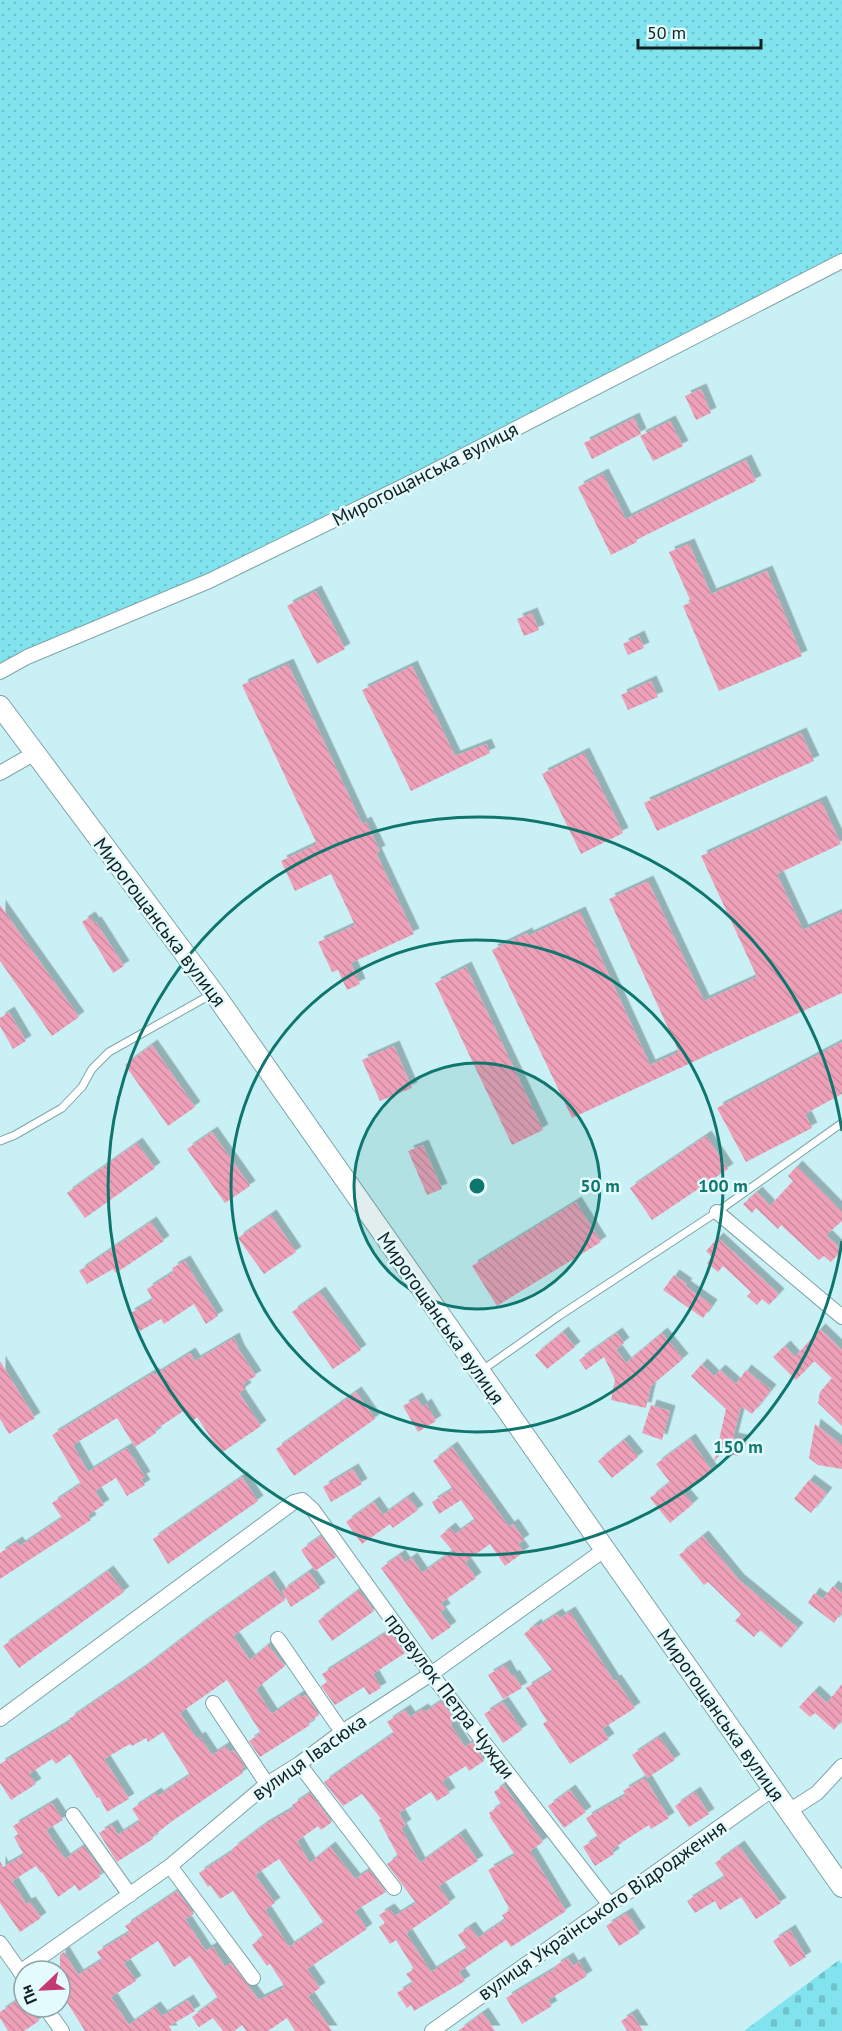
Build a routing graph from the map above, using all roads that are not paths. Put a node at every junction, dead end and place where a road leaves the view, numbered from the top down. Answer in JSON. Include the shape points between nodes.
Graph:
{"nodes":[{"id":1,"x":842,"y":261,"type":"edge"},
{"id":2,"x":0,"y":672,"type":"edge"},
{"id":3,"x":0,"y":706,"type":"edge"},
{"id":4,"x":35,"y":753,"type":"junction"},
{"id":5,"x":0,"y":773,"type":"edge"},
{"id":6,"x":214,"y":993,"type":"junction"},
{"id":7,"x":842,"y":1123,"type":"edge"},
{"id":8,"x":0,"y":1141,"type":"edge"},
{"id":9,"x":717,"y":1212,"type":"junction"},
{"id":10,"x":842,"y":1317,"type":"edge"},
{"id":11,"x":479,"y":1372,"type":"junction"},
{"id":12,"x":604,"y":1550,"type":"junction"},
{"id":13,"x":278,"y":1639,"type":"dead end"},
{"id":14,"x":431,"y":1674,"type":"junction"},
{"id":15,"x":213,"y":1703,"type":"dead end"},
{"id":16,"x":0,"y":1719,"type":"edge"},
{"id":17,"x":342,"y":1731,"type":"junction"},
{"id":18,"x":299,"y":1764,"type":"junction"},
{"id":19,"x":842,"y":1766,"type":"edge"},
{"id":20,"x":267,"y":1784,"type":"junction"},
{"id":21,"x":773,"y":1789,"type":"junction"},
{"id":22,"x":789,"y":1811,"type":"junction"},
{"id":23,"x":73,"y":1815,"type":"dead end"},
{"id":24,"x":170,"y":1866,"type":"junction"},
{"id":25,"x":842,"y":1887,"type":"edge"},
{"id":26,"x":394,"y":1888,"type":"dead end"},
{"id":27,"x":130,"y":1895,"type":"junction"},
{"id":28,"x":610,"y":1905,"type":"junction"},
{"id":29,"x":0,"y":1943,"type":"edge"},
{"id":30,"x":43,"y":1959,"type":"edge"},
{"id":31,"x":12,"y":1960,"type":"edge"},
{"id":32,"x":253,"y":1978,"type":"dead end"},
{"id":33,"x":432,"y":2031,"type":"edge"}],
"edges":[{"from":1,"to":2,"type":"street","name":"Мирогощанська вулиця","via":[[418,479],[219,576]]},
{"from":3,"to":4,"type":"main road","name":"Мирогощанська вулиця"},
{"from":4,"to":5,"type":"street"},
{"from":4,"to":6,"type":"main road","name":"Мирогощанська вулиця"},
{"from":6,"to":8,"type":"lane","via":[[109,1052],[62,1108]]},
{"from":6,"to":11,"type":"main road","name":"Мирогощанська вулиця"},
{"from":7,"to":9,"type":"lane"},
{"from":9,"to":10,"type":"street"},
{"from":9,"to":11,"type":"lane"},
{"from":11,"to":12,"type":"main road","name":"Мирогощанська вулиця"},
{"from":12,"to":14,"type":"street","name":"вулиця Івасюка"},
{"from":12,"to":21,"type":"main road","name":"Мирогощанська вулиця"},
{"from":13,"to":17,"type":"street"},
{"from":14,"to":16,"type":"street","name":"провулок Петра Чужди","via":[[309,1504],[302,1500],[287,1507]]},
{"from":14,"to":17,"type":"street","name":"вулиця Івасюка"},
{"from":14,"to":28,"type":"street","name":"провулок Петра Чужди"},
{"from":15,"to":20,"type":"street"},
{"from":17,"to":18,"type":"street","name":"вулиця Івасюка"},
{"from":18,"to":20,"type":"street","name":"вулиця Івасюка"},
{"from":18,"to":26,"type":"street"},
{"from":19,"to":22,"type":"street","via":[[817,1793]]},
{"from":20,"to":24,"type":"street","name":"вулиця Івасюка"},
{"from":21,"to":22,"type":"main road","name":"Мирогощанська вулиця"},
{"from":21,"to":28,"type":"street","name":"вулиця Українського Відродження"},
{"from":22,"to":25,"type":"main road","name":"Мирогощанська вулиця"},
{"from":23,"to":27,"type":"street"},
{"from":24,"to":27,"type":"street","name":"вулиця Івасюка"},
{"from":24,"to":32,"type":"street"},
{"from":27,"to":30,"type":"street","name":"вулиця Івасюка"},
{"from":28,"to":33,"type":"street","name":"вулиця Українського Відродження"},
{"from":29,"to":31,"type":"street"}]}
